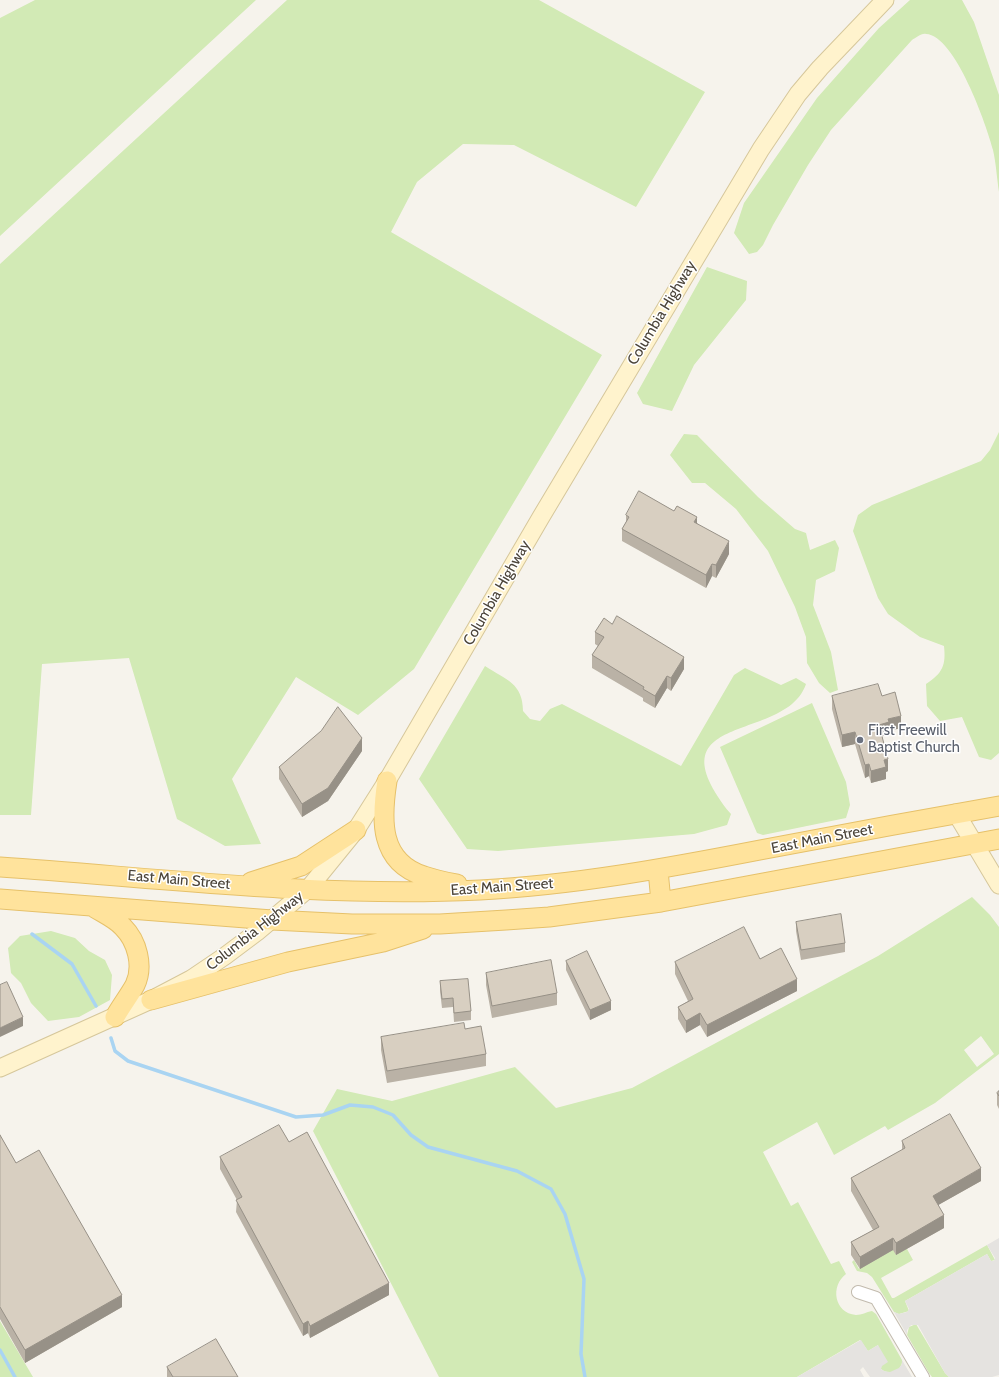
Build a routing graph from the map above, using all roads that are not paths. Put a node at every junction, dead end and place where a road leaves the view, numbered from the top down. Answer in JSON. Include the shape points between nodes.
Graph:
{"nodes":[{"id":1,"x":885,"y":0,"type":"edge"},
{"id":2,"x":387,"y":781,"type":"junction"},
{"id":3,"x":999,"y":806,"type":"edge"},
{"id":4,"x":956,"y":814,"type":"junction"},
{"id":5,"x":356,"y":830,"type":"junction"},
{"id":6,"x":999,"y":839,"type":"edge"},
{"id":7,"x":976,"y":844,"type":"junction"},
{"id":8,"x":0,"y":867,"type":"edge"},
{"id":9,"x":658,"y":870,"type":"junction"},
{"id":10,"x":240,"y":885,"type":"junction"},
{"id":11,"x":999,"y":886,"type":"edge"},
{"id":12,"x":308,"y":889,"type":"junction"},
{"id":13,"x":480,"y":890,"type":"junction"},
{"id":14,"x":0,"y":899,"type":"edge"},
{"id":15,"x":661,"y":902,"type":"junction"},
{"id":16,"x":92,"y":906,"type":"junction"},
{"id":17,"x":272,"y":920,"type":"junction"},
{"id":18,"x":440,"y":924,"type":"junction"},
{"id":19,"x":151,"y":1000,"type":"junction"},
{"id":20,"x":115,"y":1017,"type":"junction"},
{"id":21,"x":0,"y":1068,"type":"edge"},
{"id":22,"x":858,"y":1292,"type":"dead end"},
{"id":23,"x":922,"y":1377,"type":"edge"}],
"edges":[{"from":1,"to":2,"type":"main road","name":"Columbia Highway","via":[[802,89],[761,149]]},
{"from":2,"to":5,"type":"main road","name":"Columbia Highway"},
{"from":2,"to":13,"type":"main road","via":[[383,826],[395,856],[407,868],[423,876]]},
{"from":3,"to":4,"type":"main road","name":"East Main Street"},
{"from":4,"to":7,"type":"main road"},
{"from":4,"to":9,"type":"main road","name":"East Main Street"},
{"from":5,"to":10,"type":"main road","via":[[301,866]]},
{"from":5,"to":12,"type":"main road","name":"Columbia Highway"},
{"from":6,"to":7,"type":"main road"},
{"from":7,"to":11,"type":"main road"},
{"from":7,"to":15,"type":"main road"},
{"from":8,"to":10,"type":"main road","name":"East Main Street"},
{"from":9,"to":13,"type":"main road","name":"East Main Street","via":[[571,882]]},
{"from":9,"to":15,"type":"main road"},
{"from":10,"to":12,"type":"main road","name":"East Main Street"},
{"from":12,"to":13,"type":"main road","name":"East Main Street","via":[[410,892]]},
{"from":12,"to":17,"type":"main road","name":"Columbia Highway"},
{"from":14,"to":16,"type":"main road"},
{"from":15,"to":18,"type":"main road","via":[[549,917]]},
{"from":16,"to":17,"type":"main road"},
{"from":16,"to":20,"type":"main road","via":[[123,926],[137,951],[139,968],[135,984]]},
{"from":17,"to":18,"type":"main road","via":[[352,924]]},
{"from":17,"to":19,"type":"main road","name":"Columbia Highway","via":[[191,979]]},
{"from":18,"to":19,"type":"main road","via":[[383,942],[288,962]]},
{"from":19,"to":20,"type":"main road","name":"Columbia Highway"},
{"from":20,"to":21,"type":"main road","name":"Columbia Highway"},
{"from":22,"to":23,"type":"street","via":[[876,1298]]}]}
